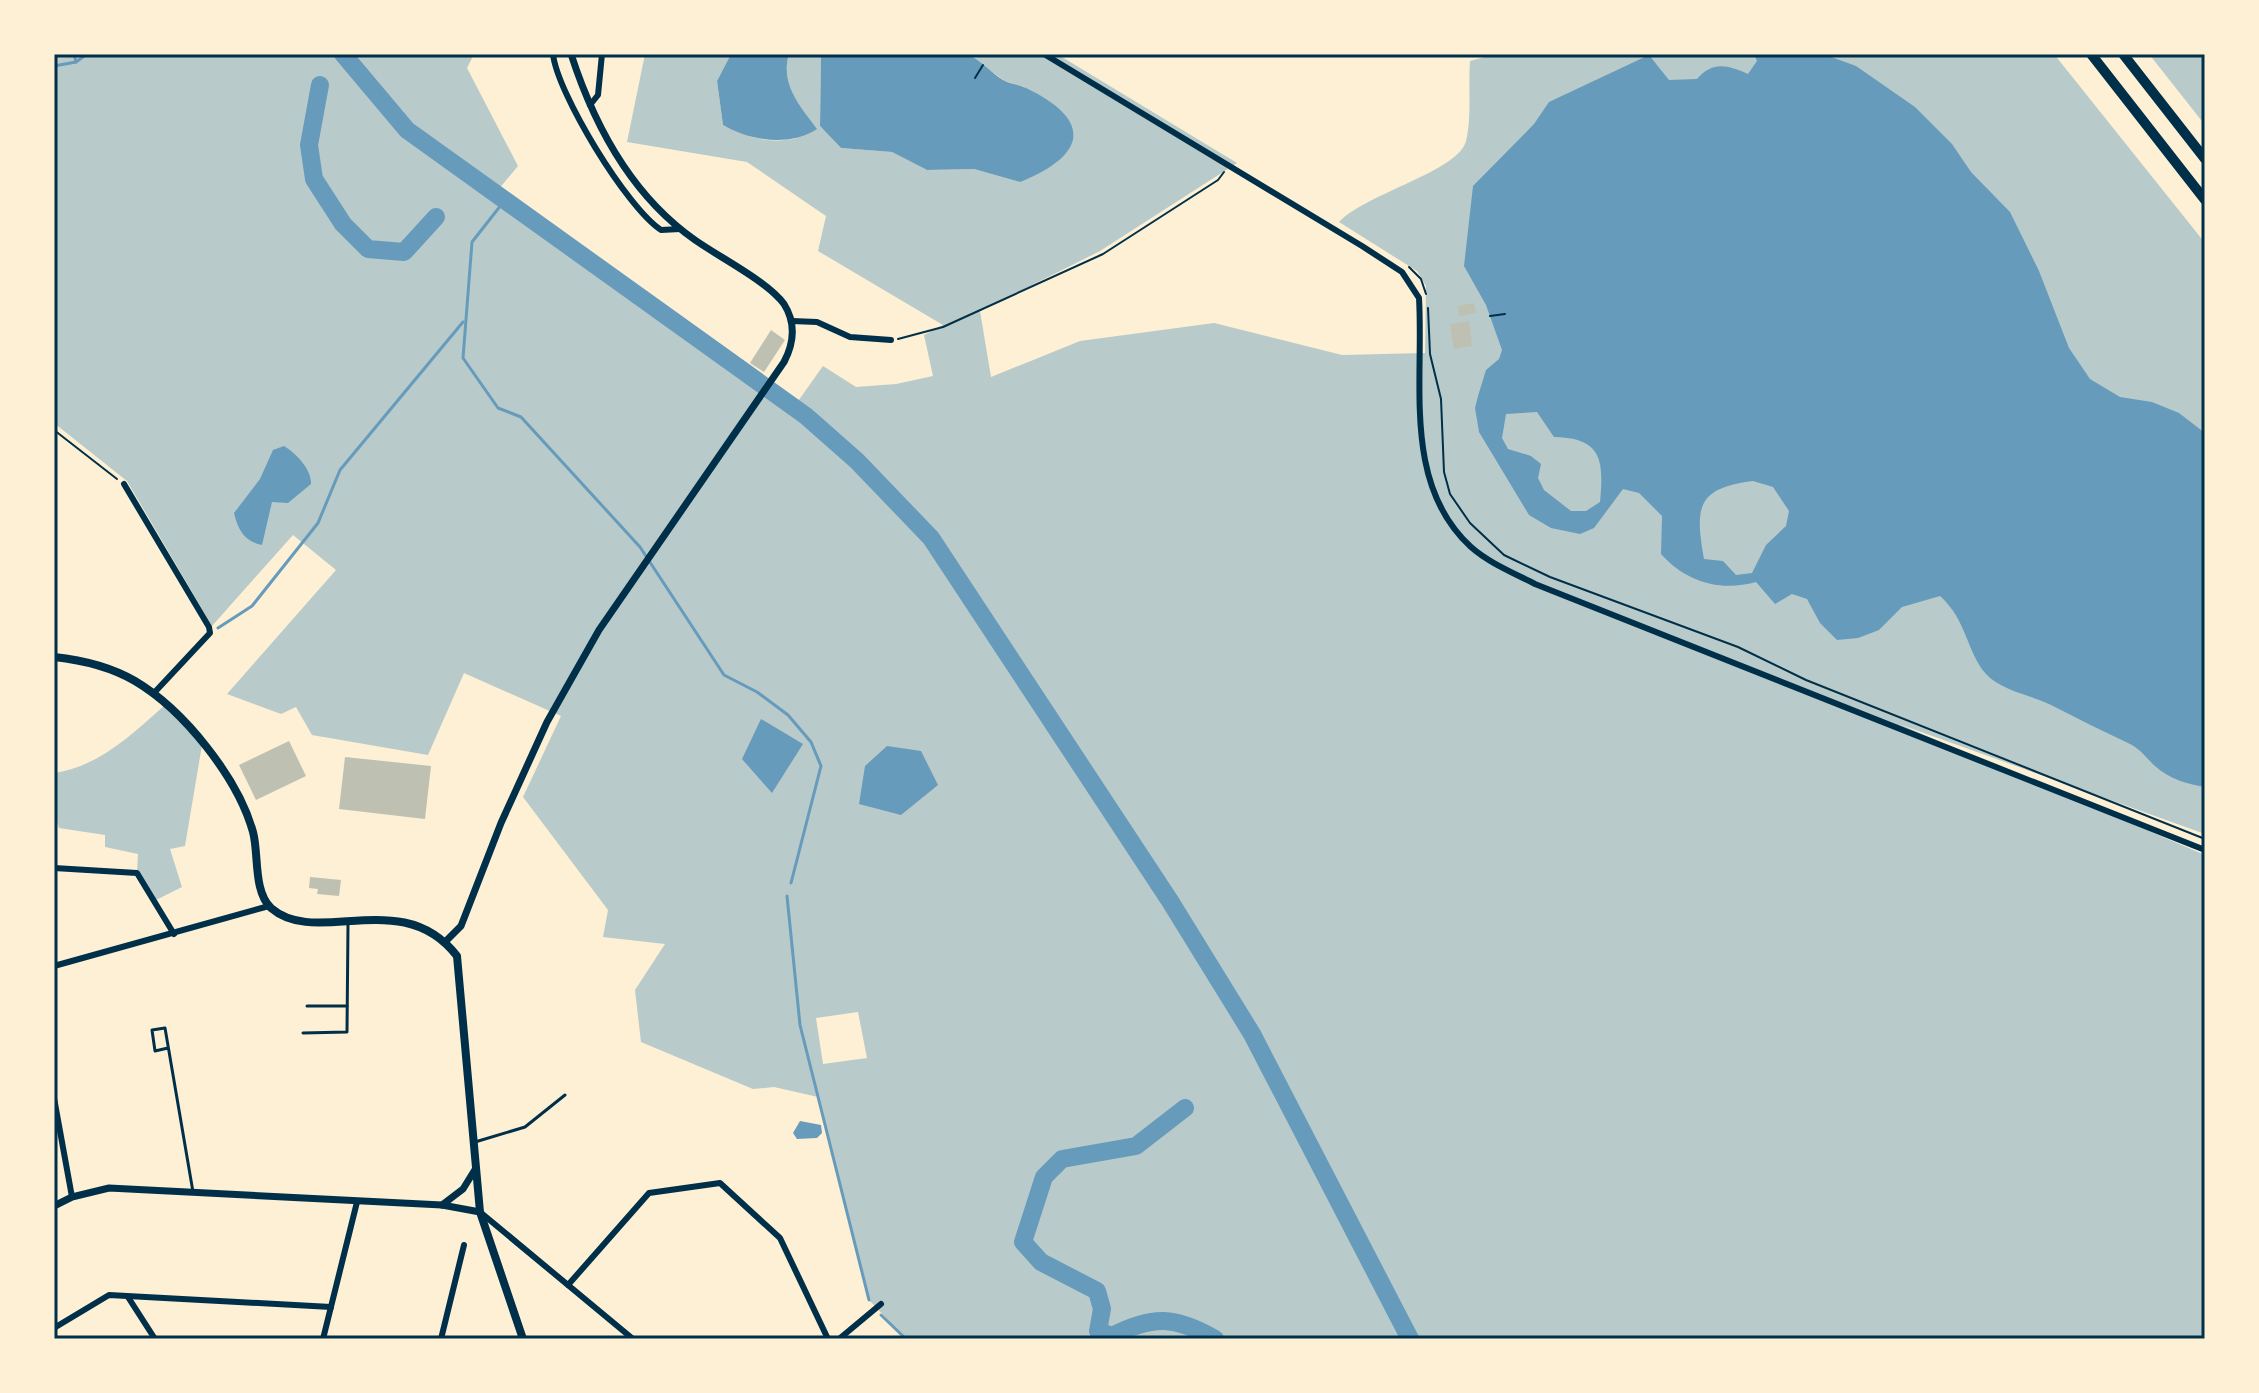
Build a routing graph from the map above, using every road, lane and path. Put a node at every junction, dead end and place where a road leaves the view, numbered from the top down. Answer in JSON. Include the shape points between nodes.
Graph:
{"nodes":[{"id":1,"x":553,"y":54,"type":"edge"},
{"id":2,"x":571,"y":54,"type":"edge"},
{"id":3,"x":602,"y":54,"type":"edge"},
{"id":4,"x":1044,"y":54,"type":"edge"},
{"id":5,"x":2091,"y":54,"type":"edge"},
{"id":6,"x":2123,"y":54,"type":"edge"},
{"id":7,"x":983,"y":65,"type":"dead end"},
{"id":8,"x":975,"y":78,"type":"dead end"},
{"id":9,"x":590,"y":105,"type":"junction"},
{"id":10,"x":2205,"y":159,"type":"edge"},
{"id":11,"x":1228,"y":167,"type":"junction"},
{"id":12,"x":2205,"y":200,"type":"edge"},
{"id":13,"x":680,"y":229,"type":"junction"},
{"id":14,"x":1405,"y":265,"type":"dead end"},
{"id":15,"x":1505,"y":314,"type":"dead end"},
{"id":16,"x":1490,"y":316,"type":"dead end"},
{"id":17,"x":792,"y":321,"type":"junction"},
{"id":18,"x":891,"y":340,"type":"joint"},
{"id":19,"x":54,"y":430,"type":"edge"},
{"id":20,"x":124,"y":484,"type":"joint"},
{"id":21,"x":54,"y":657,"type":"edge"},
{"id":22,"x":153,"y":694,"type":"junction"},
{"id":23,"x":2205,"y":839,"type":"edge"},
{"id":24,"x":2205,"y":850,"type":"edge"},
{"id":25,"x":54,"y":868,"type":"edge"},
{"id":26,"x":269,"y":906,"type":"junction"},
{"id":27,"x":348,"y":919,"type":"junction"},
{"id":28,"x":174,"y":934,"type":"junction"},
{"id":29,"x":446,"y":941,"type":"junction"},
{"id":30,"x":54,"y":966,"type":"edge"},
{"id":31,"x":307,"y":1006,"type":"dead end"},
{"id":32,"x":347,"y":1006,"type":"junction"},
{"id":33,"x":303,"y":1033,"type":"dead end"},
{"id":34,"x":168,"y":1048,"type":"junction"},
{"id":35,"x":565,"y":1095,"type":"dead end"},
{"id":36,"x":54,"y":1098,"type":"edge"},
{"id":37,"x":475,"y":1142,"type":"junction"},
{"id":38,"x":476,"y":1168,"type":"junction"},
{"id":39,"x":193,"y":1192,"type":"junction"},
{"id":40,"x":72,"y":1197,"type":"junction"},
{"id":41,"x":357,"y":1202,"type":"junction"},
{"id":42,"x":442,"y":1205,"type":"junction"},
{"id":43,"x":54,"y":1206,"type":"edge"},
{"id":44,"x":480,"y":1212,"type":"junction"},
{"id":45,"x":464,"y":1245,"type":"dead end"},
{"id":46,"x":568,"y":1285,"type":"junction"},
{"id":47,"x":128,"y":1297,"type":"junction"},
{"id":48,"x":881,"y":1304,"type":"dead end"},
{"id":49,"x":331,"y":1307,"type":"junction"},
{"id":50,"x":54,"y":1328,"type":"edge"},
{"id":51,"x":155,"y":1339,"type":"edge"},
{"id":52,"x":323,"y":1339,"type":"edge"},
{"id":53,"x":441,"y":1339,"type":"edge"},
{"id":54,"x":523,"y":1339,"type":"edge"},
{"id":55,"x":633,"y":1339,"type":"edge"},
{"id":56,"x":828,"y":1339,"type":"edge"},
{"id":57,"x":839,"y":1339,"type":"edge"}],
"edges":[{"from":1,"to":13,"type":"street","via":[[592,142],[629,201],[661,230]]},
{"from":2,"to":9,"type":"street"},
{"from":3,"to":9,"type":"street","via":[[598,95]]},
{"from":4,"to":11,"type":"street"},
{"from":5,"to":12,"type":"highway"},
{"from":6,"to":10,"type":"highway"},
{"from":7,"to":8,"type":"path"},
{"from":9,"to":13,"type":"street","via":[[639,187]]},
{"from":11,"to":18,"type":"path","via":[[1218,180],[1103,254],[943,327]]},
{"from":11,"to":24,"type":"street","via":[[1393,266],[1414,286],[1419,298],[1425,467],[1440,508],[1473,548],[1535,584]]},
{"from":13,"to":17,"type":"street","via":[[775,295]]},
{"from":14,"to":23,"type":"path","via":[[1426,290],[1450,494],[1470,523],[1504,555]]},
{"from":15,"to":16,"type":"path"},
{"from":17,"to":18,"type":"street","via":[[817,322],[850,337]]},
{"from":17,"to":29,"type":"street","via":[[791,347],[775,375],[638,570],[547,722],[461,926]]},
{"from":19,"to":20,"type":"path"},
{"from":20,"to":22,"type":"street","via":[[210,633]]},
{"from":21,"to":22,"type":"main road","via":[[116,672]]},
{"from":22,"to":26,"type":"main road","via":[[241,796]]},
{"from":25,"to":28,"type":"street","via":[[137,873]]},
{"from":26,"to":27,"type":"main road","via":[[296,920]]},
{"from":26,"to":28,"type":"street"},
{"from":27,"to":29,"type":"main road","via":[[389,919]]},
{"from":27,"to":32,"type":"lane"},
{"from":28,"to":30,"type":"street"},
{"from":29,"to":37,"type":"main road","via":[[461,969]]},
{"from":31,"to":32,"type":"lane"},
{"from":32,"to":33,"type":"lane","via":[[347,1032]]},
{"from":34,"to":34,"type":"lane","via":[[165,1028],[152,1030],[155,1051]]},
{"from":34,"to":39,"type":"lane"},
{"from":35,"to":37,"type":"lane","via":[[525,1127]]},
{"from":36,"to":40,"type":"street"},
{"from":37,"to":38,"type":"main road"},
{"from":38,"to":42,"type":"street","via":[[463,1189]]},
{"from":38,"to":44,"type":"main road"},
{"from":39,"to":40,"type":"street","via":[[109,1188]]},
{"from":39,"to":41,"type":"street"},
{"from":40,"to":43,"type":"street"},
{"from":41,"to":42,"type":"street"},
{"from":41,"to":49,"type":"street"},
{"from":42,"to":44,"type":"street"},
{"from":44,"to":46,"type":"street"},
{"from":44,"to":54,"type":"main road"},
{"from":45,"to":53,"type":"street"},
{"from":46,"to":55,"type":"street"},
{"from":46,"to":56,"type":"street","via":[[649,1193],[720,1183],[780,1238]]},
{"from":47,"to":49,"type":"street"},
{"from":47,"to":50,"type":"street","via":[[109,1295]]},
{"from":47,"to":51,"type":"street"},
{"from":48,"to":57,"type":"street"},
{"from":49,"to":52,"type":"street"}]}
